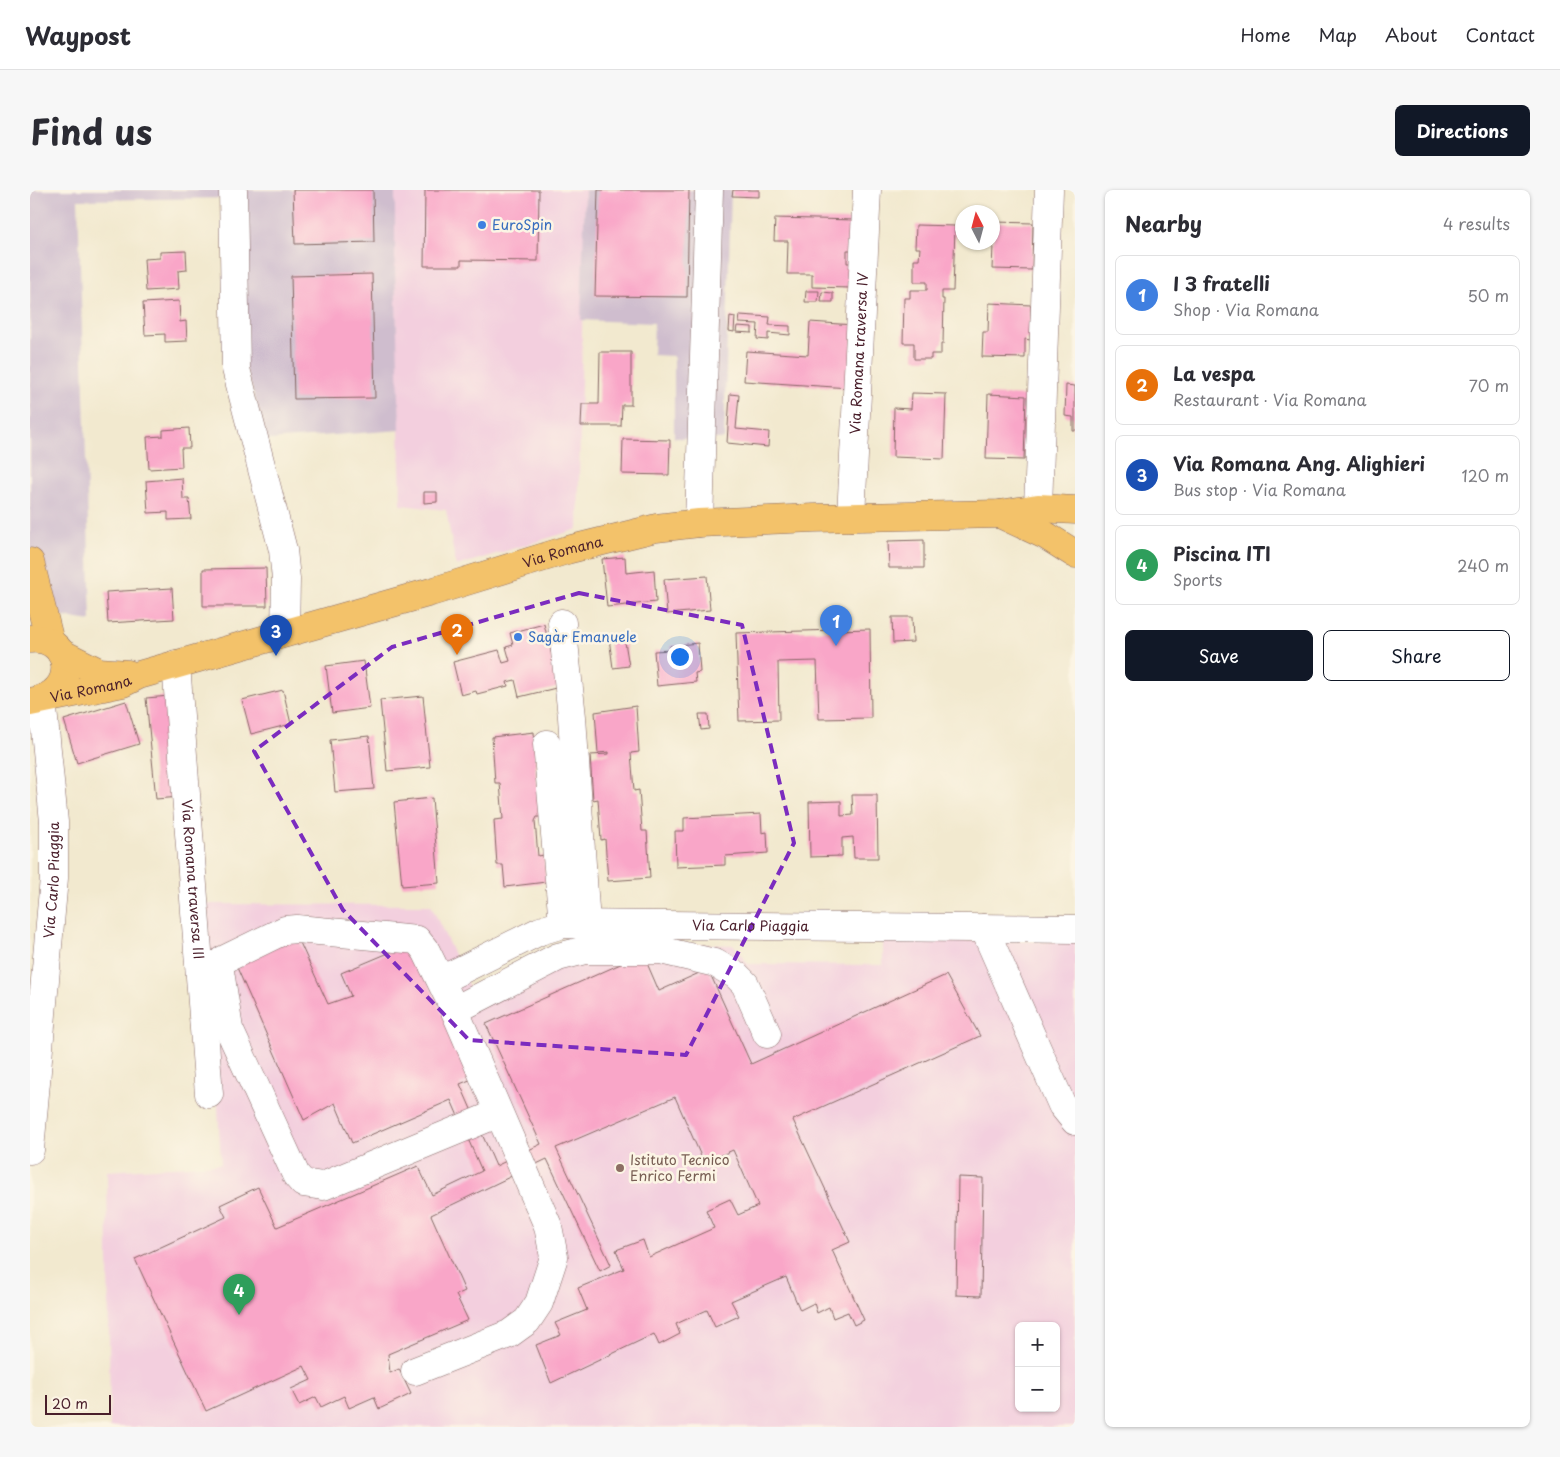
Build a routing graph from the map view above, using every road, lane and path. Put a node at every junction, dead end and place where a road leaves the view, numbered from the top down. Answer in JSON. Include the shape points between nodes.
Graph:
{"nodes":[{"id":1,"x":233,"y":190,"type":"edge"},
{"id":2,"x":709,"y":190,"type":"edge"},
{"id":3,"x":866,"y":190,"type":"edge"},
{"id":4,"x":1049,"y":190,"type":"edge"},
{"id":5,"x":1038,"y":508,"type":"junction"},
{"id":6,"x":1075,"y":510,"type":"edge"},
{"id":7,"x":1000,"y":514,"type":"junction"},
{"id":8,"x":851,"y":516,"type":"junction"},
{"id":9,"x":699,"y":523,"type":"junction"},
{"id":10,"x":1075,"y":554,"type":"edge"},
{"id":11,"x":30,"y":562,"type":"edge"},
{"id":12,"x":562,"y":623,"type":"dead end"},
{"id":13,"x":285,"y":633,"type":"junction"},
{"id":14,"x":47,"y":645,"type":"edge"},
{"id":15,"x":176,"y":664,"type":"junction"},
{"id":16,"x":139,"y":675,"type":"junction"},
{"id":17,"x":34,"y":700,"type":"edge"},
{"id":18,"x":547,"y":744,"type":"dead end"},
{"id":19,"x":575,"y":924,"type":"junction"},
{"id":20,"x":984,"y":928,"type":"junction"},
{"id":21,"x":1075,"y":929,"type":"edge"},
{"id":22,"x":441,"y":980,"type":"junction"},
{"id":23,"x":454,"y":1010,"type":"junction"},
{"id":24,"x":767,"y":1034,"type":"dead end"},
{"id":25,"x":209,"y":1094,"type":"dead end"},
{"id":26,"x":499,"y":1113,"type":"junction"},
{"id":27,"x":1075,"y":1121,"type":"edge"},
{"id":28,"x":30,"y":1150,"type":"edge"},
{"id":29,"x":415,"y":1371,"type":"dead end"}],
"edges":[{"from":1,"to":13,"type":"street","via":[[236,369],[284,550]]},
{"from":2,"to":9,"type":"street"},
{"from":3,"to":8,"type":"street","name":"Via Romana traversa IV"},
{"from":4,"to":5,"type":"street"},
{"from":5,"to":6,"type":"main road","name":"Via Romana"},
{"from":5,"to":7,"type":"main road","name":"Via Romana"},
{"from":7,"to":8,"type":"main road","name":"Via Romana"},
{"from":7,"to":10,"type":"main road","name":"Via Romana","via":[[1045,535]]},
{"from":8,"to":9,"type":"main road","name":"Via Romana"},
{"from":9,"to":13,"type":"main road","name":"Via Romana","via":[[605,539]]},
{"from":11,"to":14,"type":"main road"},
{"from":12,"to":19,"type":"street","via":[[572,717]]},
{"from":13,"to":15,"type":"main road","name":"Via Romana"},
{"from":14,"to":16,"type":"main road","name":"Via Romana","via":[[99,672]]},
{"from":14,"to":17,"type":"main road","name":"Via Romana","via":[[66,667],[63,681],[56,691]]},
{"from":15,"to":16,"type":"main road","name":"Via Romana"},
{"from":15,"to":25,"type":"street","name":"Via Romana traversa III"},
{"from":16,"to":17,"type":"main road","name":"Via Romana","via":[[110,686]]},
{"from":17,"to":28,"type":"street","name":"Via Carlo Piaggia","via":[[54,822],[54,878]]},
{"from":18,"to":19,"type":"street"},
{"from":19,"to":20,"type":"street","name":"Via Carlo Piaggia"},
{"from":19,"to":22,"type":"street","name":"Via Carlo Piaggia","via":[[540,931]]},
{"from":20,"to":21,"type":"street","name":"Via Carlo Piaggia"},
{"from":20,"to":27,"type":"street","via":[[1062,1104]]},
{"from":22,"to":23,"type":"street"},
{"from":22,"to":26,"type":"street","via":[[417,940],[297,929],[285,930],[223,960],[219,965],[229,1029],[303,1183],[323,1186]]},
{"from":23,"to":24,"type":"street","via":[[558,957],[585,950],[660,950],[715,963],[736,975],[745,984]]},
{"from":23,"to":26,"type":"street"},
{"from":26,"to":29,"type":"street","via":[[548,1226],[554,1257],[547,1283],[527,1321],[509,1334]]}]}
